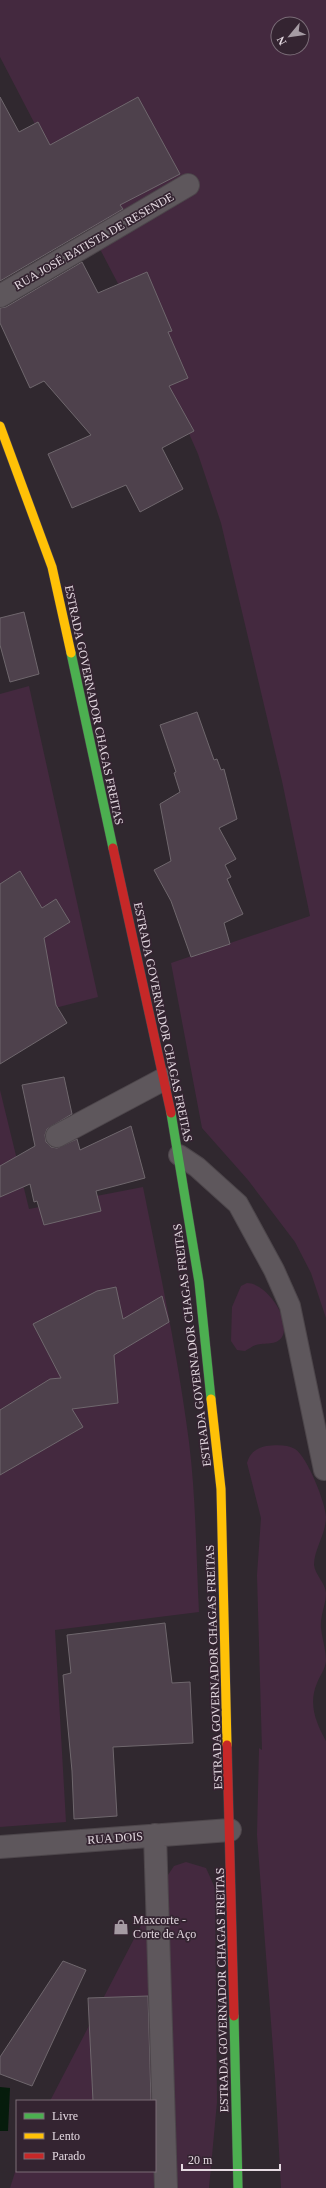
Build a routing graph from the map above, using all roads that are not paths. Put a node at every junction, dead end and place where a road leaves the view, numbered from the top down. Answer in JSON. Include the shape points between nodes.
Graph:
{"nodes":[{"id":1,"x":188,"y":186,"type":"dead end"},
{"id":2,"x":0,"y":296,"type":"edge"},
{"id":3,"x":0,"y":426,"type":"edge"},
{"id":4,"x":164,"y":1079,"type":"junction"},
{"id":5,"x":57,"y":1136,"type":"dead end"},
{"id":6,"x":179,"y":1155,"type":"junction"},
{"id":7,"x":324,"y":1470,"type":"dead end"},
{"id":8,"x":230,"y":1830,"type":"junction"},
{"id":9,"x":155,"y":1835,"type":"junction"},
{"id":10,"x":0,"y":1847,"type":"edge"},
{"id":11,"x":166,"y":2188,"type":"edge"},
{"id":12,"x":238,"y":2188,"type":"edge"}],
"edges":[{"from":1,"to":2,"type":"street","name":"RUA JOSÉ BATISTA DE RESENDE"},
{"from":3,"to":4,"type":"main road","name":"ESTRADA GOVERNADOR CHAGAS FREITAS","via":[[28,496],[52,567]]},
{"from":4,"to":5,"type":"street"},
{"from":4,"to":6,"type":"main road","name":"ESTRADA GOVERNADOR CHAGAS FREITAS"},
{"from":6,"to":7,"type":"lane","via":[[197,1167],[238,1204],[274,1270],[290,1306]]},
{"from":6,"to":8,"type":"main road","name":"ESTRADA GOVERNADOR CHAGAS FREITAS","via":[[199,1282],[222,1489]]},
{"from":8,"to":9,"type":"street","name":"RUA DOIS"},
{"from":8,"to":12,"type":"main road","name":"ESTRADA GOVERNADOR CHAGAS FREITAS"},
{"from":9,"to":10,"type":"street","name":"RUA DOIS"},
{"from":9,"to":11,"type":"street"}]}
